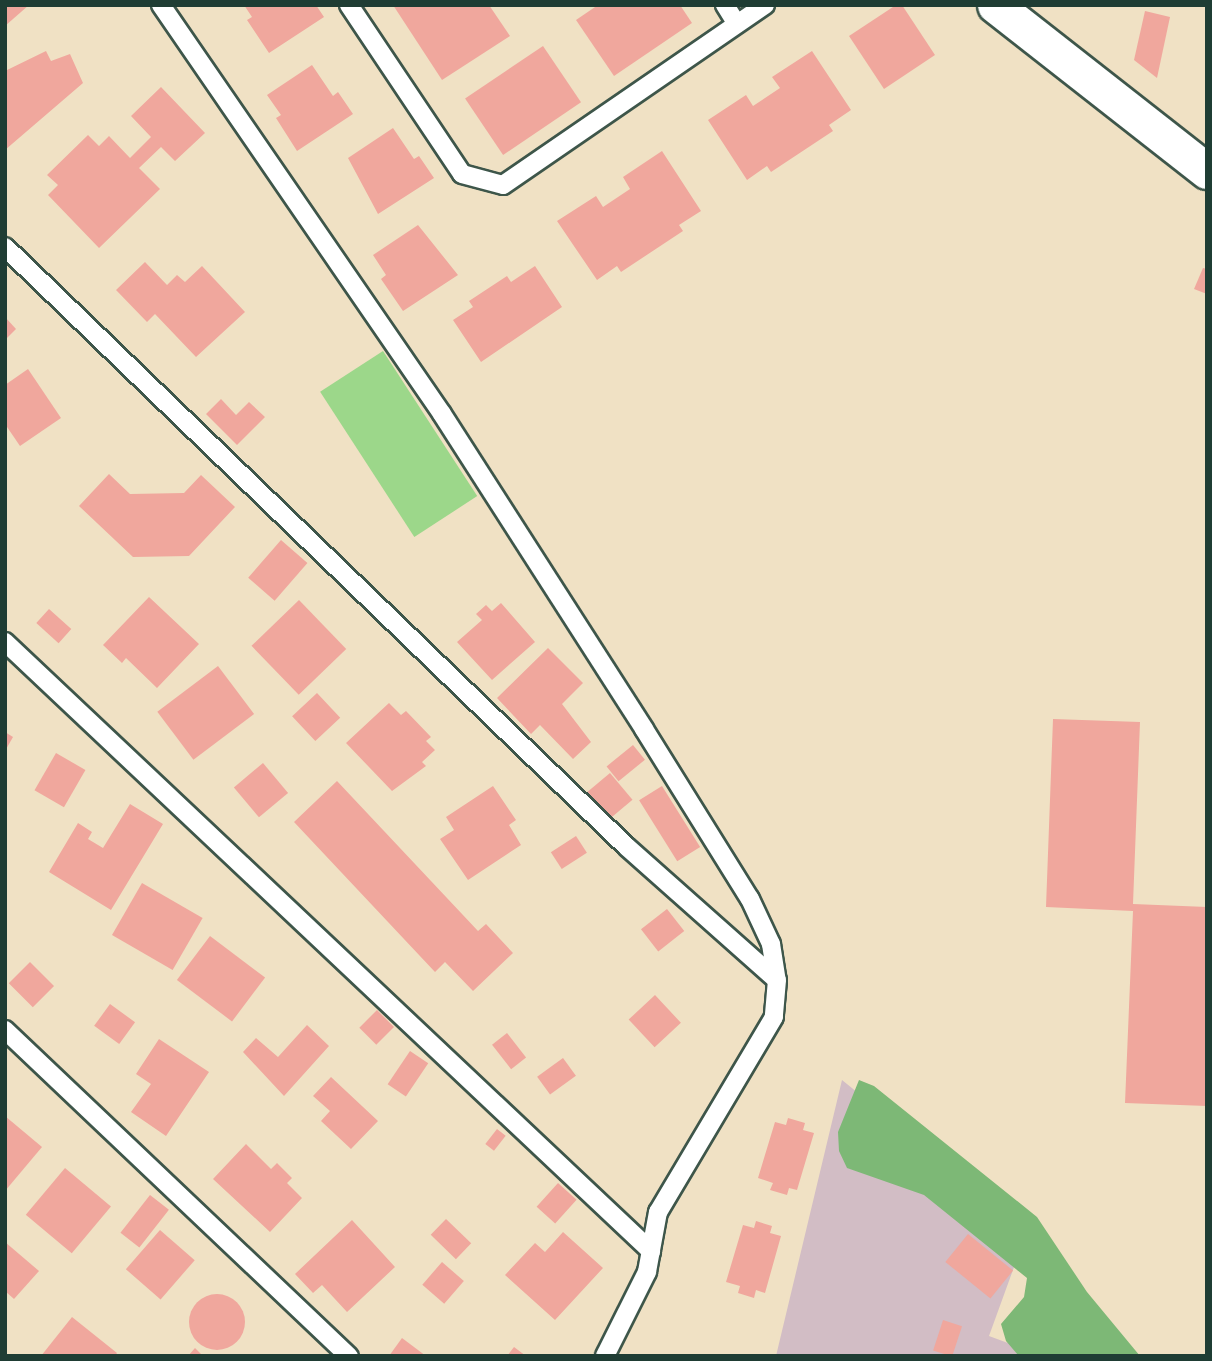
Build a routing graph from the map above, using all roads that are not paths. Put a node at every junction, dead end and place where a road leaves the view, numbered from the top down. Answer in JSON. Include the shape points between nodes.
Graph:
{"nodes":[{"id":1,"x":161,"y":5,"type":"edge"},
{"id":2,"x":349,"y":5,"type":"edge"},
{"id":3,"x":725,"y":5,"type":"edge"},
{"id":4,"x":765,"y":5,"type":"edge"},
{"id":5,"x":995,"y":5,"type":"edge"},
{"id":6,"x":737,"y":24,"type":"junction"},
{"id":7,"x":1207,"y":171,"type":"edge"},
{"id":8,"x":5,"y":247,"type":"edge"},
{"id":9,"x":5,"y":642,"type":"edge"},
{"id":10,"x":777,"y":980,"type":"junction"},
{"id":11,"x":5,"y":1030,"type":"edge"},
{"id":12,"x":651,"y":1251,"type":"junction"},
{"id":13,"x":349,"y":1356,"type":"edge"},
{"id":14,"x":605,"y":1356,"type":"edge"}],
"edges":[{"from":1,"to":10,"type":"lane","via":[[434,403],[644,729],[750,899],[771,944]]},
{"from":2,"to":6,"type":"lane","via":[[462,174],[503,185]]},
{"from":3,"to":6,"type":"lane"},
{"from":4,"to":6,"type":"lane"},
{"from":5,"to":7,"type":"street"},
{"from":8,"to":10,"type":"lane","via":[[627,847]]},
{"from":9,"to":12,"type":"lane"},
{"from":10,"to":12,"type":"lane","via":[[774,1017],[658,1212]]},
{"from":11,"to":13,"type":"lane"},
{"from":12,"to":14,"type":"lane","via":[[647,1272]]}]}
